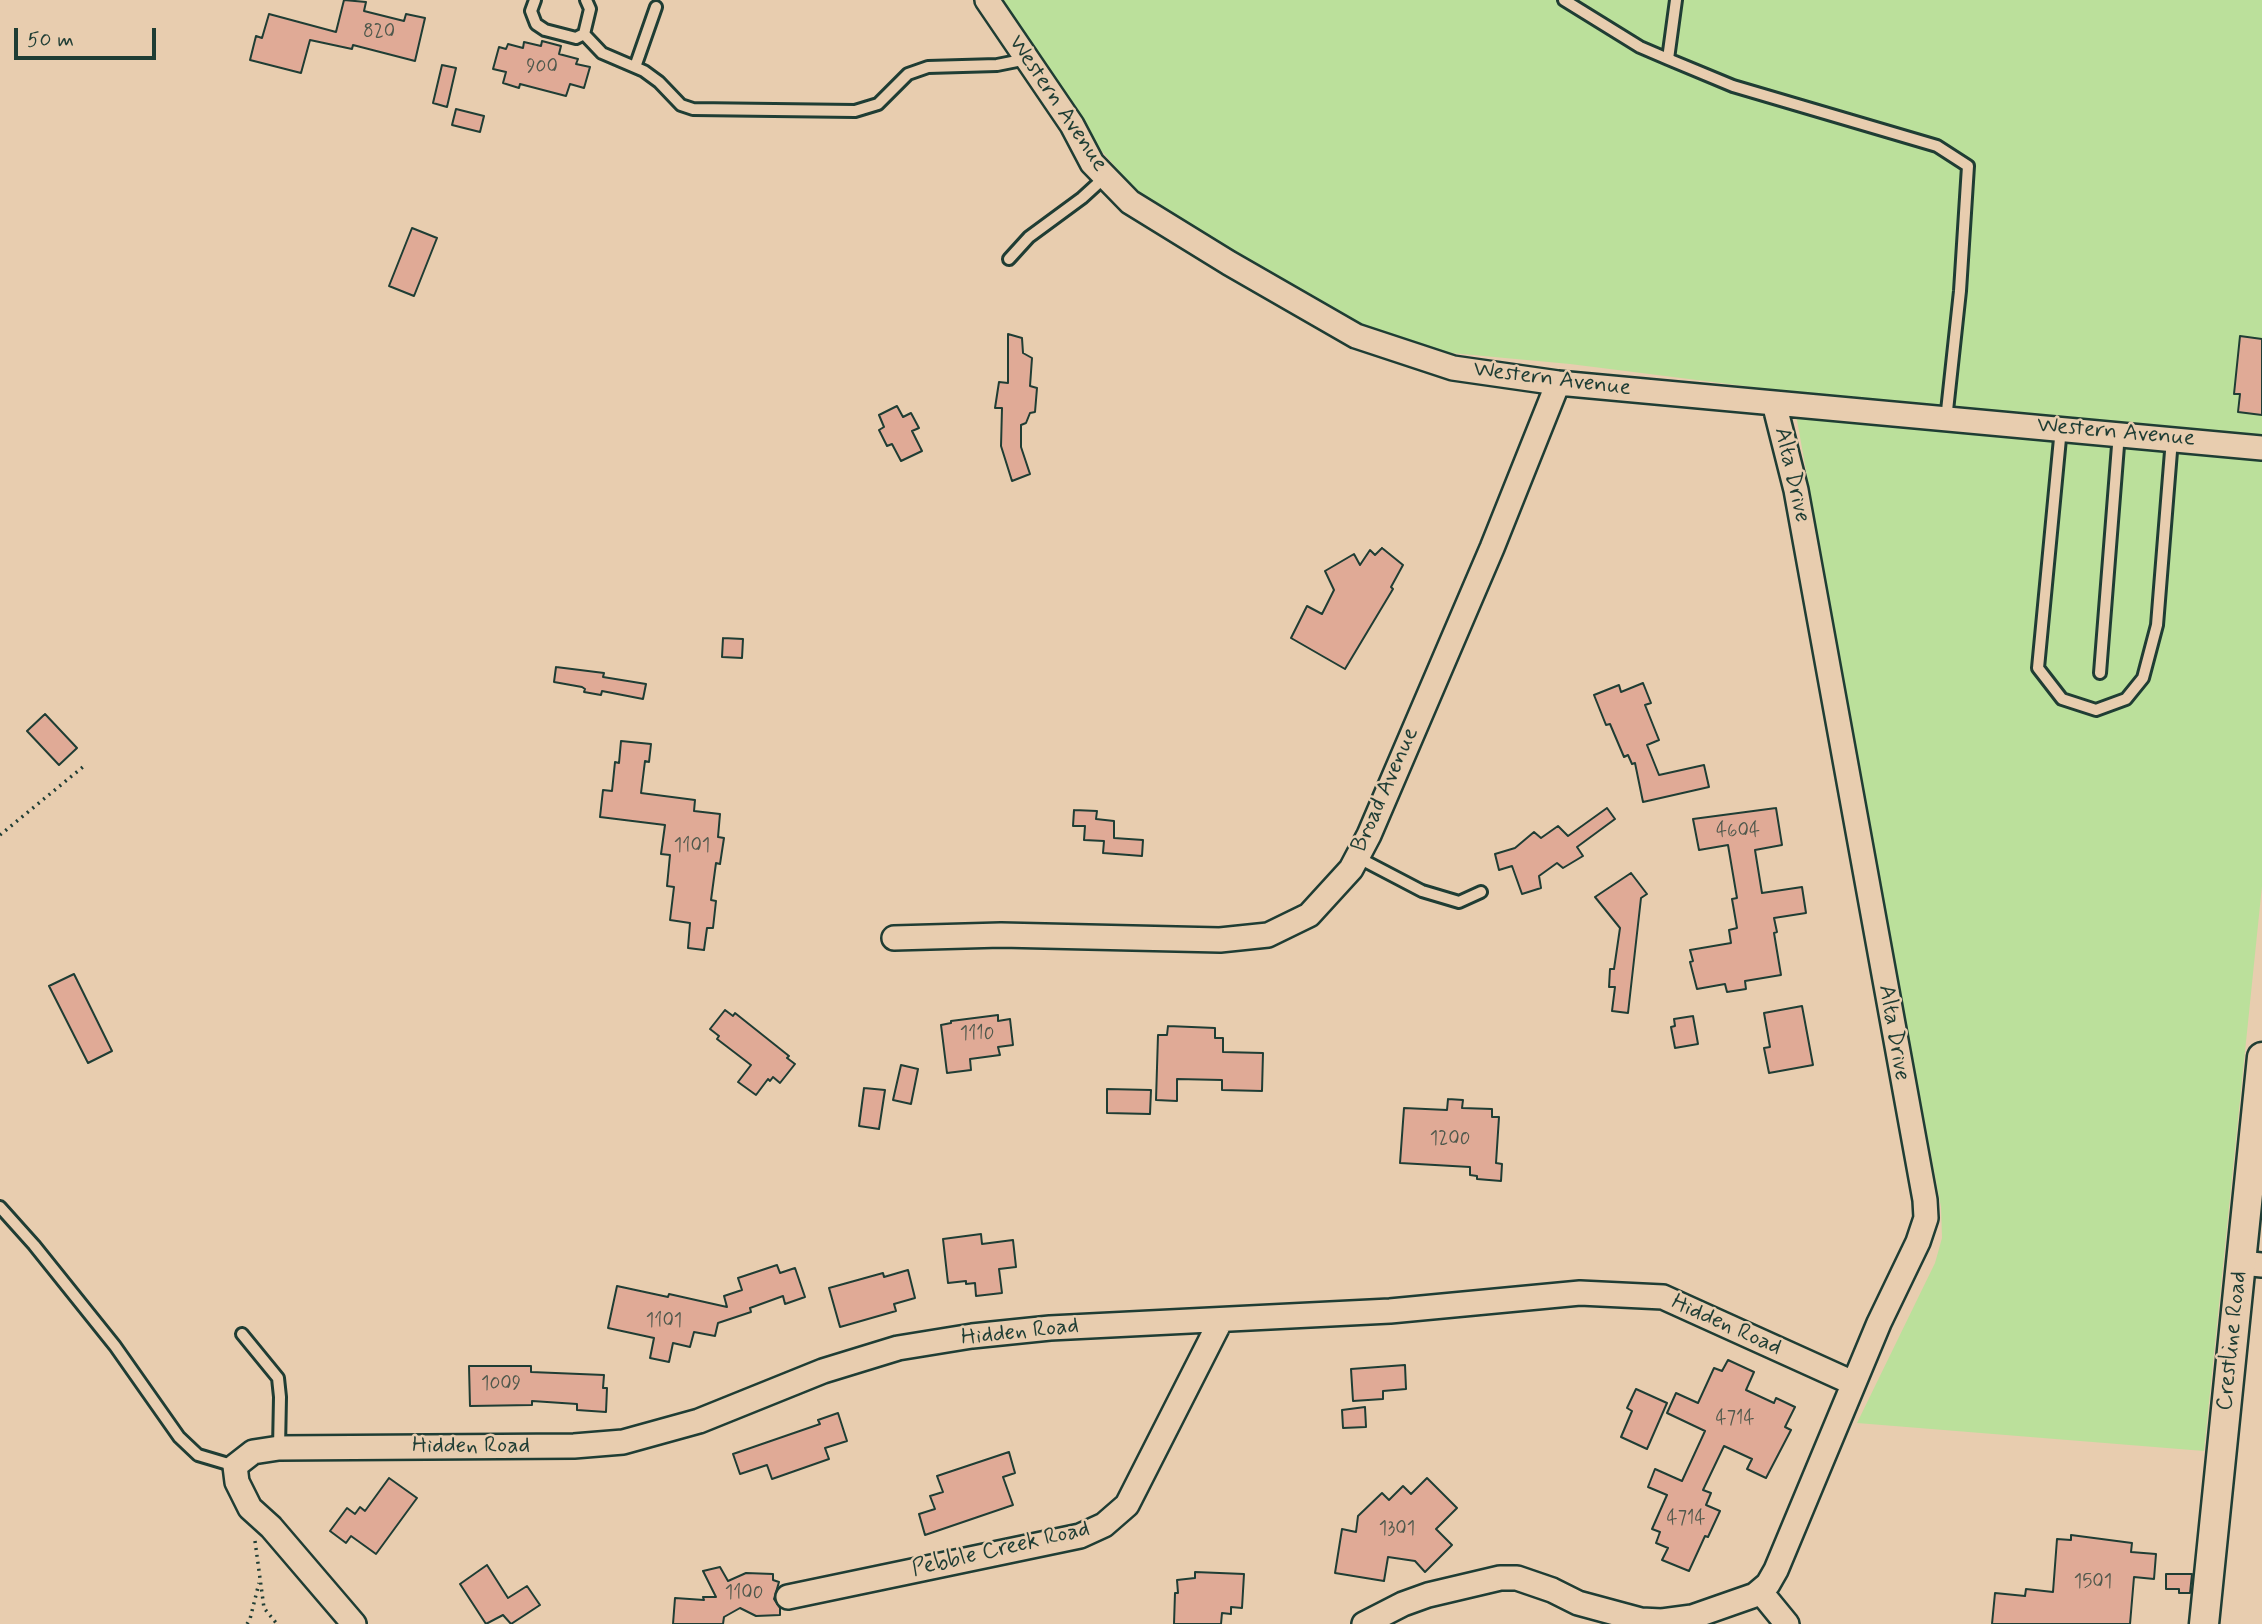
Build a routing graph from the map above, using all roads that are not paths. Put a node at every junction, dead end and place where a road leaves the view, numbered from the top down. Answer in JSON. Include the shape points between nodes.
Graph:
{"nodes":[{"id":1,"x":535,"y":0,"type":"edge"},
{"id":2,"x":586,"y":0,"type":"edge"},
{"id":3,"x":987,"y":0,"type":"edge"},
{"id":4,"x":1564,"y":0,"type":"edge"},
{"id":5,"x":1675,"y":0,"type":"edge"},
{"id":6,"x":656,"y":7,"type":"dead end"},
{"id":7,"x":584,"y":34,"type":"junction"},
{"id":8,"x":1027,"y":59,"type":"junction"},
{"id":9,"x":1668,"y":59,"type":"junction"},
{"id":10,"x":635,"y":67,"type":"junction"},
{"id":11,"x":1105,"y":177,"type":"junction"},
{"id":12,"x":1009,"y":259,"type":"dead end"},
{"id":13,"x":1559,"y":383,"type":"junction"},
{"id":14,"x":1774,"y":403,"type":"junction"},
{"id":15,"x":1946,"y":420,"type":"junction"},
{"id":16,"x":2061,"y":428,"type":"junction"},
{"id":17,"x":2119,"y":433,"type":"junction"},
{"id":18,"x":2172,"y":438,"type":"junction"},
{"id":19,"x":2262,"y":448,"type":"edge"},
{"id":20,"x":2100,"y":673,"type":"dead end"},
{"id":21,"x":1357,"y":857,"type":"junction"},
{"id":22,"x":1481,"y":892,"type":"dead end"},
{"id":23,"x":894,"y":938,"type":"dead end"},
{"id":24,"x":2262,"y":1057,"type":"edge"},
{"id":25,"x":0,"y":1207,"type":"edge"},
{"id":26,"x":2252,"y":1264,"type":"edge"},
{"id":27,"x":1221,"y":1320,"type":"junction"},
{"id":28,"x":242,"y":1334,"type":"dead end"},
{"id":29,"x":1853,"y":1383,"type":"junction"},
{"id":30,"x":279,"y":1448,"type":"junction"},
{"id":31,"x":235,"y":1466,"type":"junction"},
{"id":32,"x":1760,"y":1591,"type":"junction"},
{"id":33,"x":788,"y":1597,"type":"dead end"},
{"id":34,"x":354,"y":1624,"type":"edge"},
{"id":35,"x":1364,"y":1624,"type":"edge"},
{"id":36,"x":1787,"y":1624,"type":"edge"},
{"id":37,"x":2204,"y":1624,"type":"edge"}],
"edges":[{"from":1,"to":7,"type":"lane","via":[[531,11],[536,24],[576,38]]},
{"from":2,"to":7,"type":"lane","via":[[590,9]]},
{"from":3,"to":8,"type":"street","name":"Western Avenue"},
{"from":4,"to":9,"type":"lane"},
{"from":5,"to":9,"type":"lane"},
{"from":6,"to":10,"type":"lane"},
{"from":7,"to":10,"type":"lane","via":[[602,53]]},
{"from":8,"to":10,"type":"lane","via":[[908,74],[878,104],[855,111],[693,109],[681,105],[659,82]]},
{"from":8,"to":11,"type":"street","name":"Western Avenue"},
{"from":9,"to":15,"type":"lane","via":[[1733,86],[1937,146],[1968,166]]},
{"from":11,"to":12,"type":"lane","via":[[1029,237]]},
{"from":11,"to":13,"type":"street","name":"Western Avenue","via":[[1130,202],[1356,336],[1453,368]]},
{"from":13,"to":14,"type":"street","name":"Western Avenue"},
{"from":13,"to":21,"type":"street","name":"Broad Avenue"},
{"from":14,"to":15,"type":"street","name":"Western Avenue"},
{"from":14,"to":29,"type":"street","name":"Alta Drive","via":[[1796,490],[1925,1200],[1926,1218],[1918,1242]]},
{"from":15,"to":16,"type":"street","name":"Western Avenue"},
{"from":16,"to":17,"type":"street","name":"Western Avenue"},
{"from":16,"to":18,"type":"lane","via":[[2038,668],[2062,699],[2096,710],[2126,699],[2143,678],[2157,625]]},
{"from":17,"to":18,"type":"street","name":"Western Avenue"},
{"from":17,"to":20,"type":"lane"},
{"from":18,"to":19,"type":"street","name":"Western Avenue"},
{"from":21,"to":22,"type":"lane","via":[[1422,891],[1459,902]]},
{"from":21,"to":23,"type":"street","name":"Broad Avenue","via":[[1309,915],[1268,935],[1220,940],[1001,935]]},
{"from":24,"to":26,"type":"street","name":"Crestline Road"},
{"from":25,"to":31,"type":"lane","via":[[115,1346],[179,1437],[198,1455]]},
{"from":26,"to":37,"type":"street","name":"Crestline Road"},
{"from":27,"to":29,"type":"street","name":"Hidden Road","via":[[1390,1311],[1580,1293],[1663,1297]]},
{"from":27,"to":30,"type":"street","name":"Hidden Road","via":[[1050,1328],[898,1349],[823,1371],[699,1421],[623,1442]]},
{"from":27,"to":33,"type":"street","name":"Pebble Creek Road","via":[[1127,1505],[1104,1525],[1080,1536]]},
{"from":28,"to":30,"type":"lane","via":[[278,1378]]},
{"from":29,"to":32,"type":"street","name":"Alta Drive","via":[[1776,1570]]},
{"from":30,"to":31,"type":"street","name":"Hidden Road","via":[[253,1452]]},
{"from":31,"to":34,"type":"street","via":[[250,1508]]},
{"from":32,"to":35,"type":"street","via":[[1692,1617],[1641,1620],[1578,1603],[1517,1578],[1500,1578],[1428,1595]]},
{"from":32,"to":36,"type":"street"}]}
